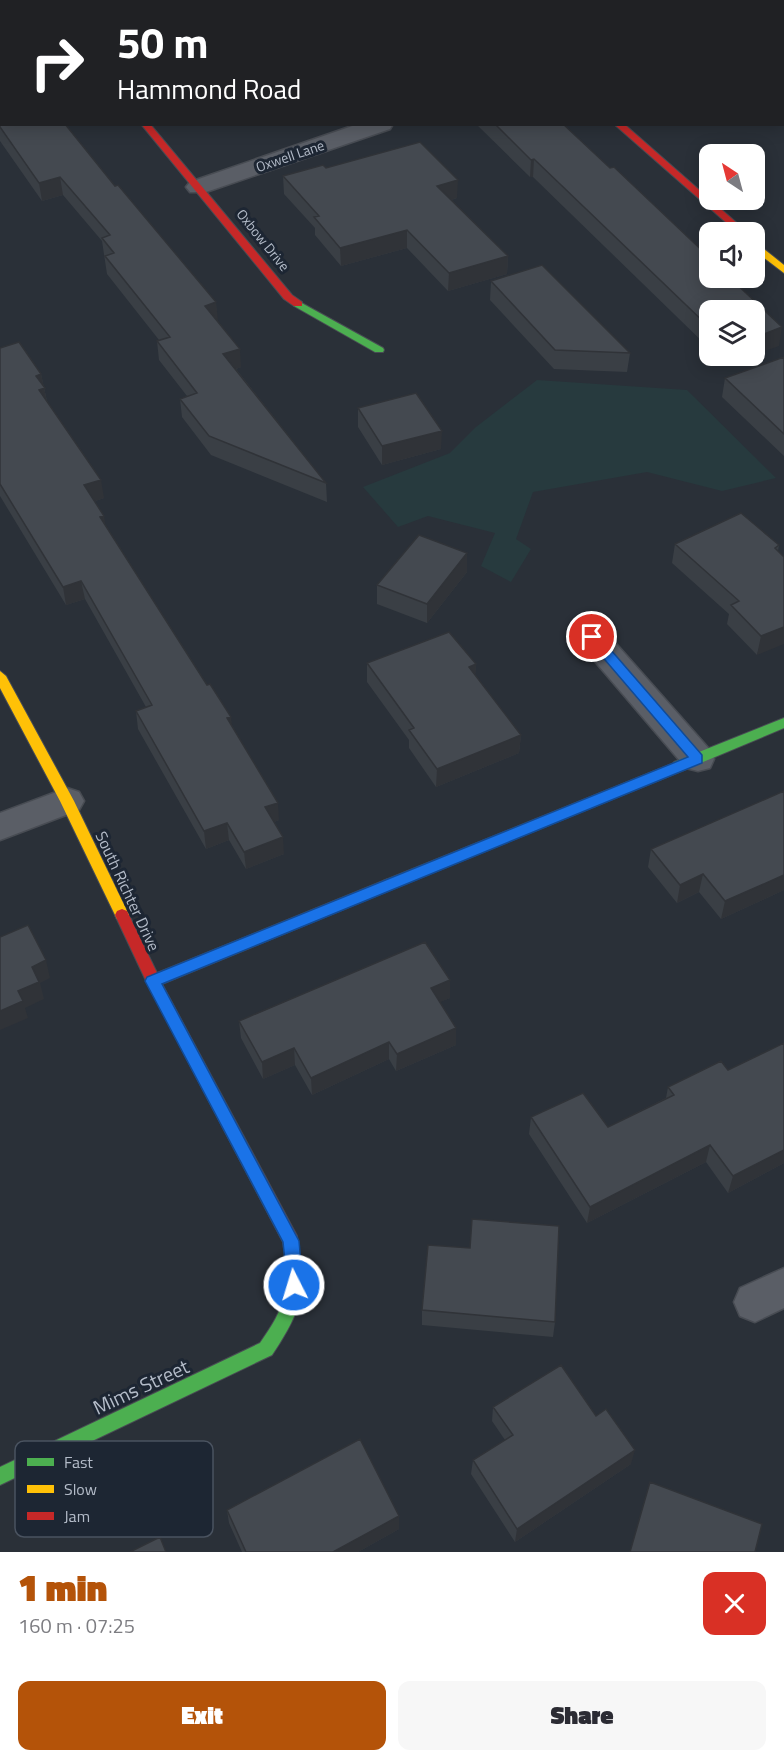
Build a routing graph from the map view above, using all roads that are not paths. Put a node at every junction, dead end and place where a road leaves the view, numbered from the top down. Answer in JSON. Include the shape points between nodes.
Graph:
{"nodes":[{"id":1,"x":147,"y":126,"type":"edge"},
{"id":2,"x":376,"y":126,"type":"edge"},
{"id":3,"x":620,"y":126,"type":"edge"},
{"id":4,"x":198,"y":187,"type":"junction"},
{"id":5,"x":730,"y":222,"type":"edge"},
{"id":6,"x":765,"y":254,"type":"edge"},
{"id":7,"x":784,"y":270,"type":"edge"},
{"id":8,"x":379,"y":350,"type":"dead end"},
{"id":9,"x":592,"y":637,"type":"dead end"},
{"id":10,"x":0,"y":676,"type":"edge"},
{"id":11,"x":784,"y":723,"type":"edge"},
{"id":12,"x":698,"y":759,"type":"junction"},
{"id":13,"x":67,"y":801,"type":"junction"},
{"id":14,"x":0,"y":827,"type":"edge"},
{"id":15,"x":153,"y":981,"type":"junction"},
{"id":16,"x":288,"y":1318,"type":"joint"},
{"id":17,"x":73,"y":1441,"type":"edge"},
{"id":18,"x":15,"y":1469,"type":"edge"},
{"id":19,"x":0,"y":1476,"type":"edge"}],
"edges":[{"from":1,"to":4,"type":"street","name":"Oxbow Drive"},
{"from":2,"to":4,"type":"street","name":"Oxwell Lane"},
{"from":3,"to":5,"type":"street"},
{"from":4,"to":8,"type":"street","name":"Oxbow Drive","via":[[288,297]]},
{"from":6,"to":7,"type":"street"},
{"from":9,"to":12,"type":"street"},
{"from":10,"to":13,"type":"street","name":"South Richter Drive"},
{"from":11,"to":12,"type":"street"},
{"from":12,"to":15,"type":"street"},
{"from":13,"to":14,"type":"street"},
{"from":13,"to":15,"type":"street","name":"South Richter Drive"},
{"from":15,"to":16,"type":"street","name":"South Richter Drive","via":[[291,1241],[294,1285]]},
{"from":16,"to":17,"type":"street","name":"Mims Street","via":[[266,1349]]},
{"from":18,"to":19,"type":"street","name":"Mims Street"}]}
